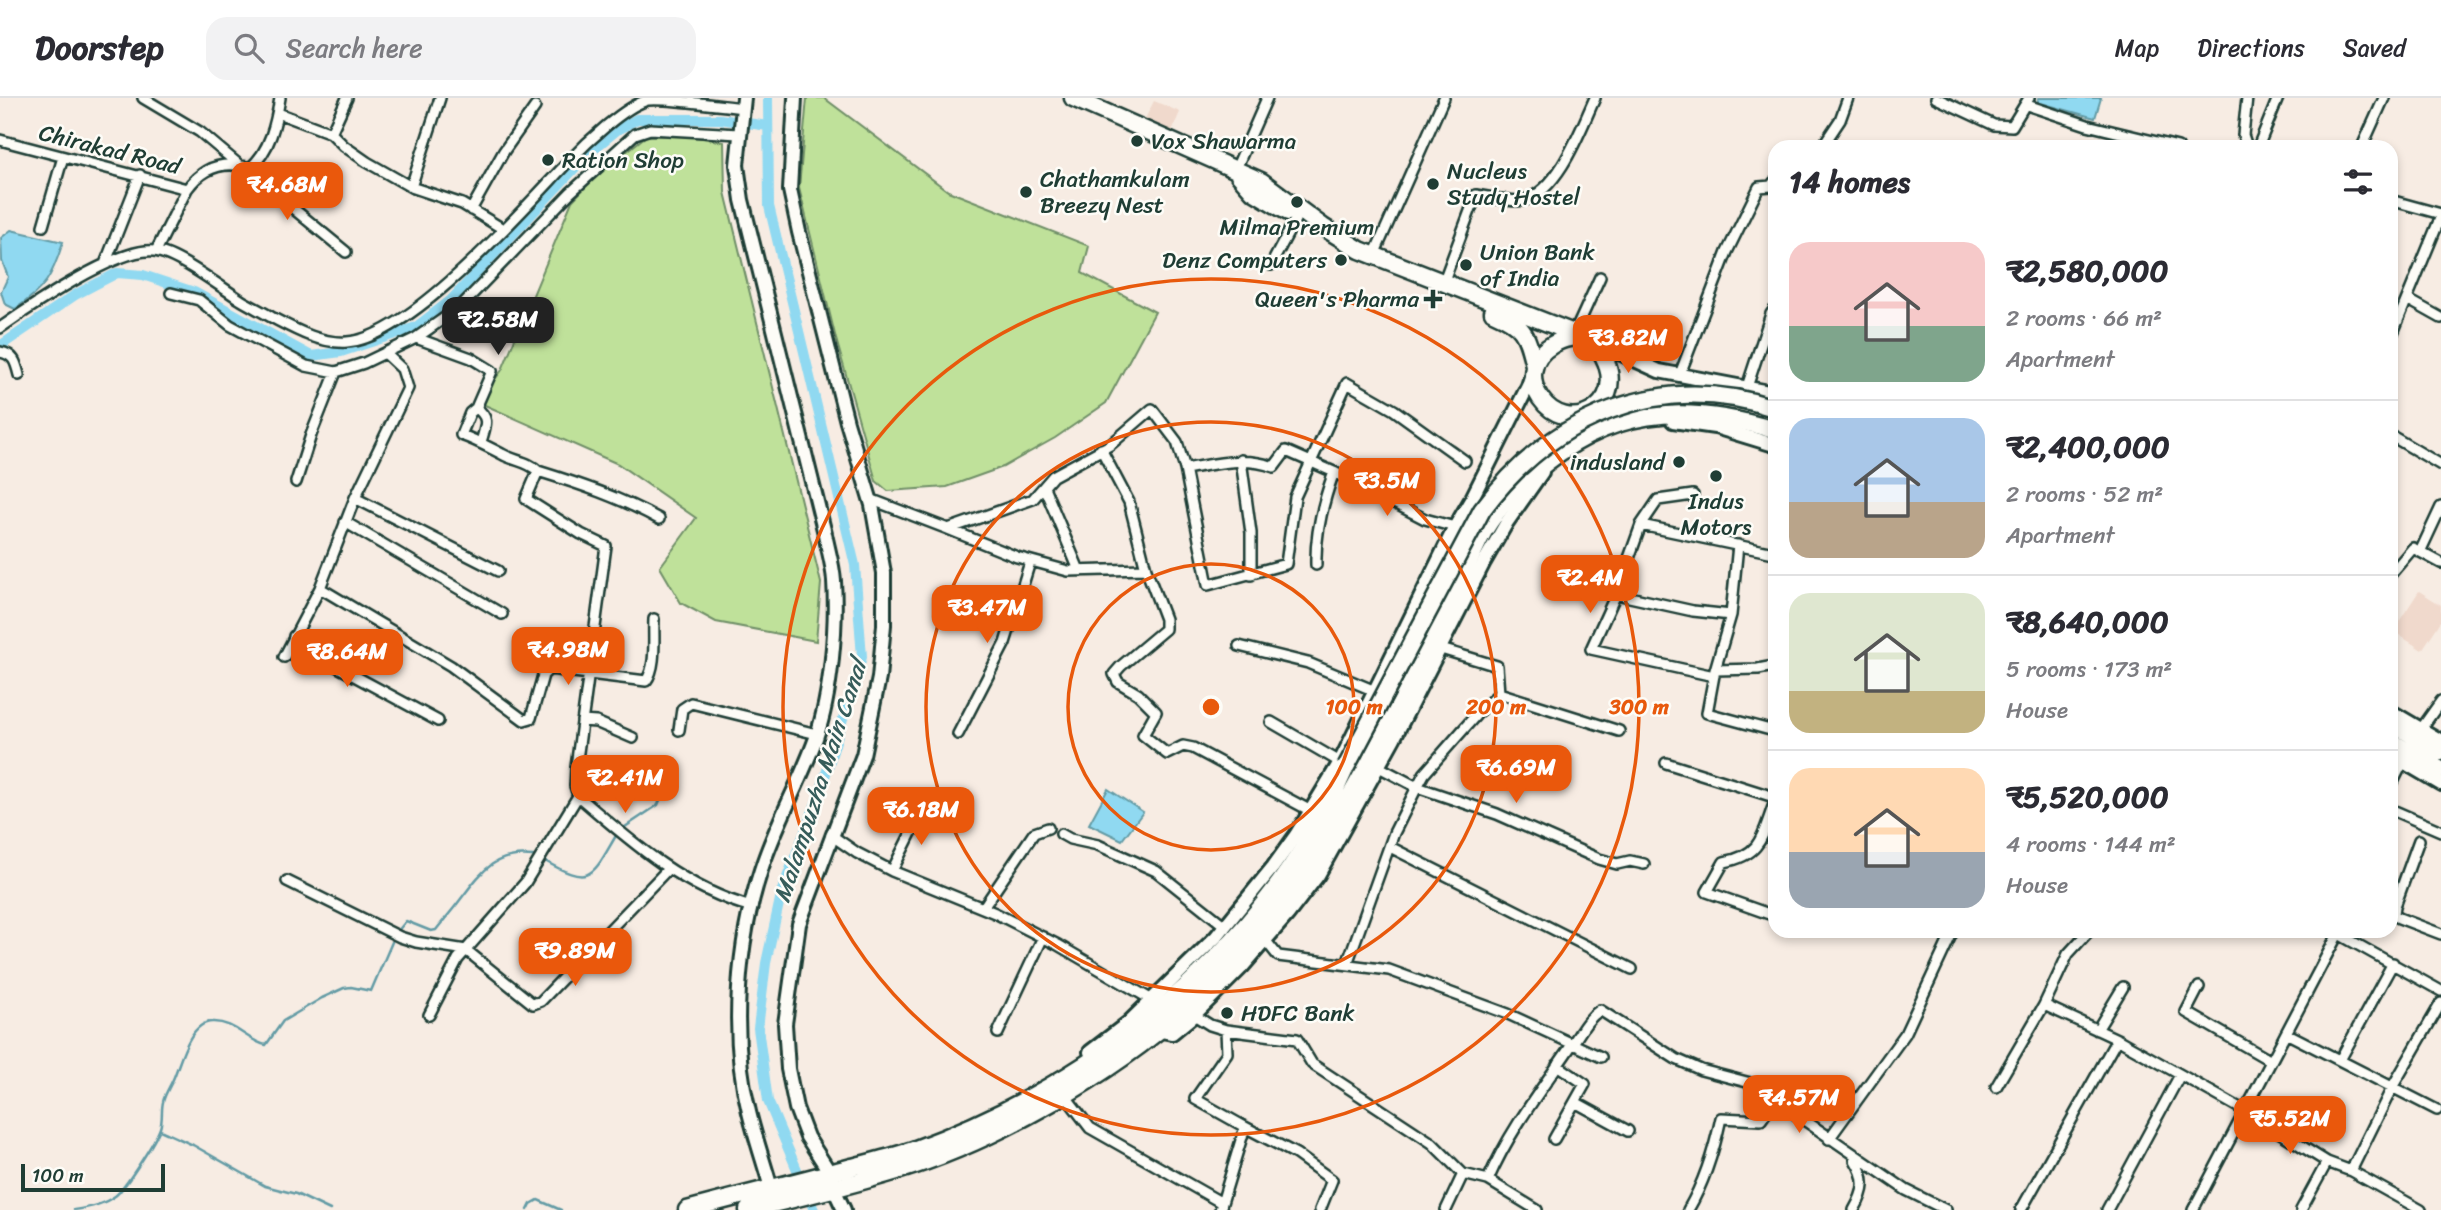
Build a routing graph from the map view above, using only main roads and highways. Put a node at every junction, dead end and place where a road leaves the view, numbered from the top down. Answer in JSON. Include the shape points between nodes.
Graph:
{"nodes":[{"id":1,"x":1073,"y":98,"type":"edge"},
{"id":2,"x":1236,"y":171,"type":"junction"},
{"id":3,"x":1444,"y":287,"type":"junction"},
{"id":4,"x":1582,"y":335,"type":"junction"},
{"id":5,"x":1534,"y":365,"type":"junction"},
{"id":6,"x":1768,"y":407,"type":"edge"},
{"id":7,"x":1588,"y":414,"type":"junction"},
{"id":8,"x":1768,"y":428,"type":"edge"},
{"id":9,"x":1589,"y":434,"type":"junction"},
{"id":10,"x":2398,"y":727,"type":"edge"},
{"id":11,"x":2398,"y":746,"type":"edge"},
{"id":12,"x":2441,"y":752,"type":"edge"},
{"id":13,"x":2441,"y":770,"type":"edge"},
{"id":14,"x":832,"y":1180,"type":"junction"},
{"id":15,"x":778,"y":1200,"type":"edge"},
{"id":16,"x":687,"y":1210,"type":"edge"},
{"id":17,"x":748,"y":1210,"type":"edge"}],
"edges":[{"from":1,"to":2,"type":"highway"},
{"from":2,"to":3,"type":"highway","via":[[1261,181],[1339,237]]},
{"from":2,"to":3,"type":"highway","via":[[1254,191],[1356,255]]},
{"from":3,"to":4,"type":"highway"},
{"from":3,"to":5,"type":"highway","via":[[1523,330]]},
{"from":4,"to":5,"type":"highway","via":[[1557,342],[1539,355]]},
{"from":4,"to":7,"type":"highway","via":[[1602,352],[1610,378],[1601,404]]},
{"from":5,"to":7,"type":"highway","via":[[1536,392],[1553,412]]},
{"from":6,"to":14,"type":"highway","bridge":true,"via":[[1698,394],[1630,402],[1563,432],[1522,463],[1482,510],[1307,841],[1270,894],[1219,953],[1159,1011],[1042,1092],[959,1132]]},
{"from":7,"to":9,"type":"highway"},
{"from":8,"to":9,"type":"highway","via":[[1698,413],[1655,415]]},
{"from":9,"to":14,"type":"highway","via":[[1552,457],[1512,493],[1485,530],[1390,724],[1312,859],[1263,926],[1186,1007],[1110,1067],[1023,1118],[897,1171]]},
{"from":10,"to":12,"type":"highway"},
{"from":11,"to":13,"type":"highway"},
{"from":14,"to":15,"type":"highway"},
{"from":15,"to":16,"type":"highway"},
{"from":15,"to":17,"type":"highway"}]}
